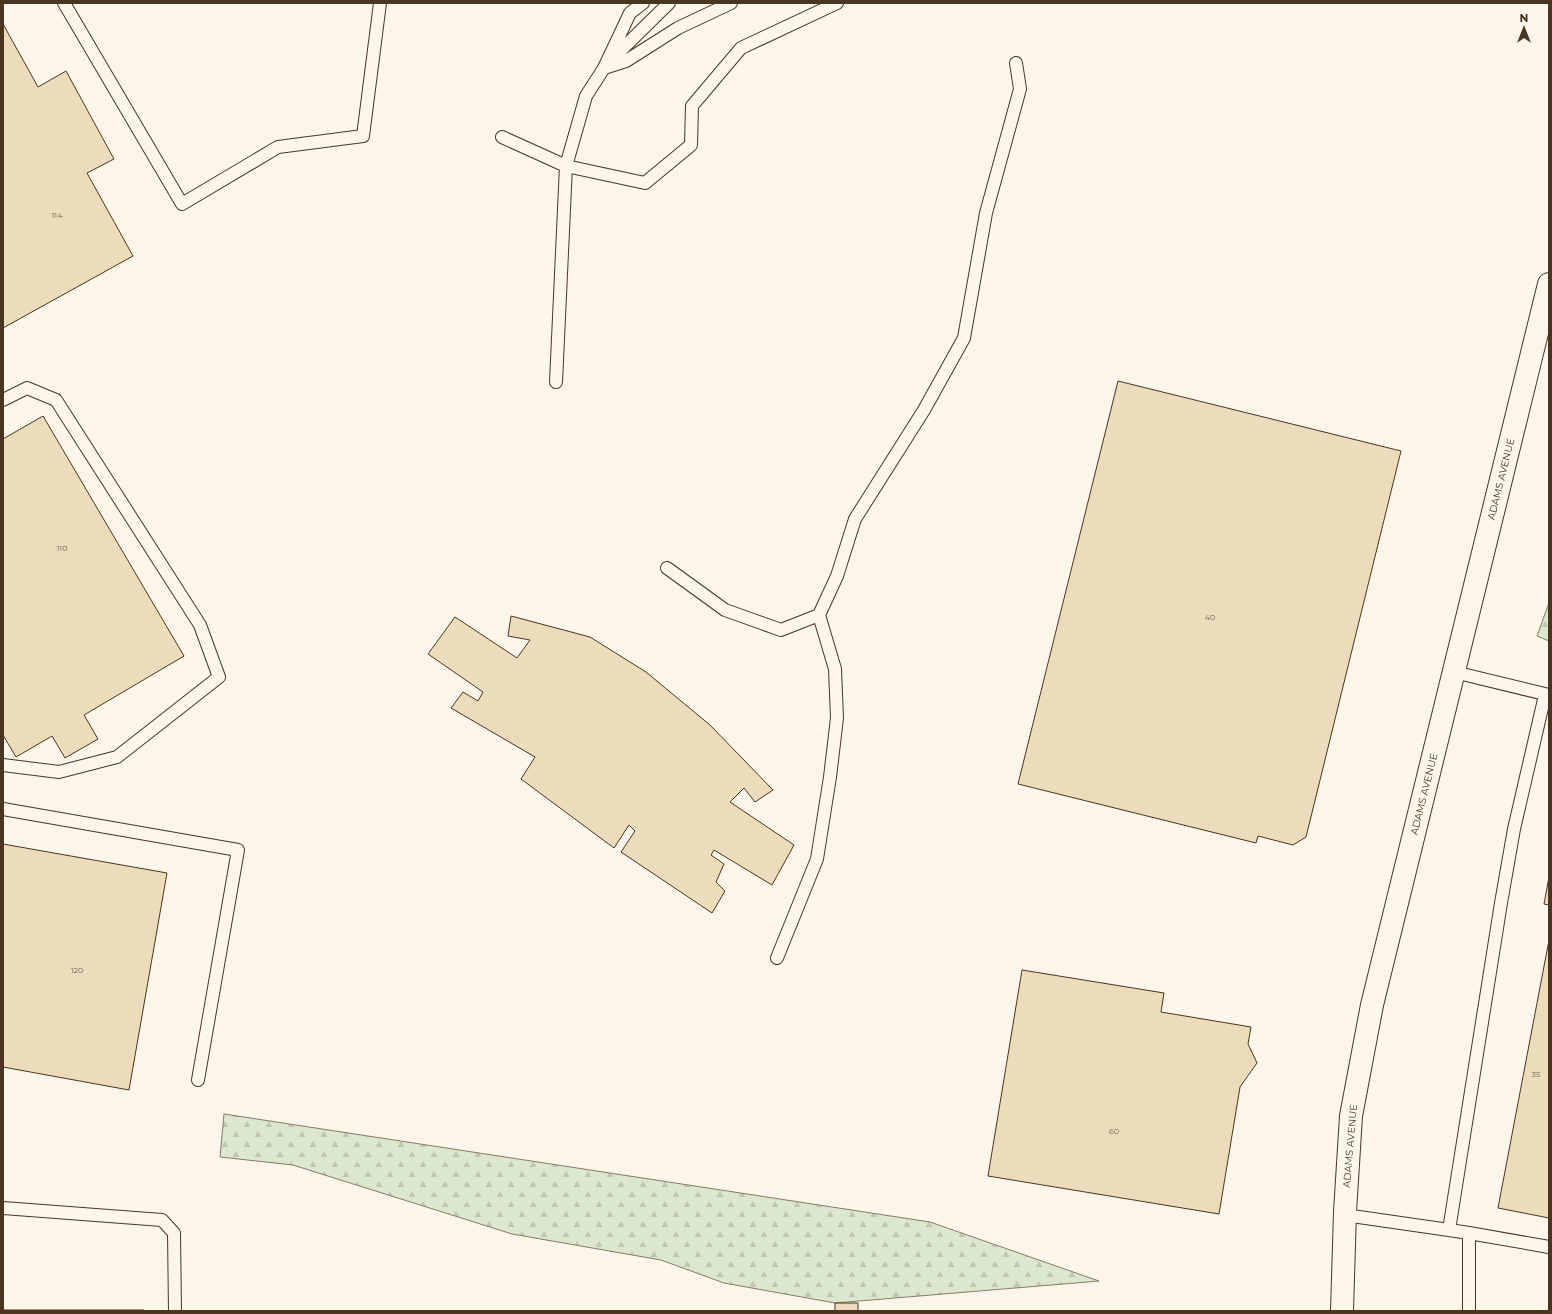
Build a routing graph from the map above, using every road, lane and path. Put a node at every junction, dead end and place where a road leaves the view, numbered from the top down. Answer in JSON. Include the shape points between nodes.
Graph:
{"nodes":[{"id":1,"x":64,"y":3,"type":"edge"},
{"id":2,"x":380,"y":3,"type":"edge"},
{"id":3,"x":643,"y":3,"type":"edge"},
{"id":4,"x":669,"y":3,"type":"edge"},
{"id":5,"x":731,"y":3,"type":"edge"},
{"id":6,"x":837,"y":3,"type":"edge"},
{"id":7,"x":1016,"y":63,"type":"dead end"},
{"id":8,"x":604,"y":68,"type":"junction"},
{"id":9,"x":502,"y":137,"type":"dead end"},
{"id":10,"x":566,"y":166,"type":"junction"},
{"id":11,"x":1549,"y":284,"type":"edge"},
{"id":12,"x":556,"y":382,"type":"dead end"},
{"id":13,"x":3,"y":400,"type":"edge"},
{"id":14,"x":667,"y":568,"type":"dead end"},
{"id":15,"x":819,"y":615,"type":"junction"},
{"id":16,"x":1454,"y":672,"type":"junction"},
{"id":17,"x":1547,"y":695,"type":"edge"},
{"id":18,"x":3,"y":765,"type":"edge"},
{"id":19,"x":3,"y":809,"type":"edge"},
{"id":20,"x":777,"y":958,"type":"dead end"},
{"id":21,"x":198,"y":1080,"type":"dead end"},
{"id":22,"x":3,"y":1208,"type":"edge"},
{"id":23,"x":1345,"y":1215,"type":"junction"},
{"id":24,"x":1449,"y":1230,"type":"junction"},
{"id":25,"x":1469,"y":1233,"type":"junction"},
{"id":26,"x":1549,"y":1247,"type":"edge"},
{"id":27,"x":175,"y":1311,"type":"edge"},
{"id":28,"x":1342,"y":1311,"type":"edge"},
{"id":29,"x":1469,"y":1311,"type":"edge"}],
"edges":[{"from":1,"to":2,"type":"lane","via":[[182,204],[278,147],[363,136]]},
{"from":3,"to":8,"type":"lane","via":[[630,12]]},
{"from":4,"to":8,"type":"lane"},
{"from":5,"to":8,"type":"lane","via":[[678,28],[626,61]]},
{"from":6,"to":10,"type":"lane","via":[[742,48],[692,106],[691,145],[645,183]]},
{"from":7,"to":15,"type":"lane","via":[[1020,90],[986,213],[964,338],[924,410],[855,518],[837,576]]},
{"from":8,"to":10,"type":"lane","via":[[586,96]]},
{"from":9,"to":10,"type":"lane"},
{"from":10,"to":12,"type":"lane"},
{"from":11,"to":16,"type":"street","name":"ADAMS AVENUE"},
{"from":13,"to":18,"type":"lane","via":[[27,388],[56,400],[200,624],[220,677],[117,757],[59,772]]},
{"from":14,"to":15,"type":"lane","via":[[725,610],[781,630]]},
{"from":15,"to":20,"type":"lane","via":[[835,669],[837,718],[830,777],[817,859]]},
{"from":16,"to":17,"type":"lane"},
{"from":16,"to":23,"type":"street","name":"ADAMS AVENUE","via":[[1372,1005],[1351,1116]]},
{"from":17,"to":24,"type":"lane","via":[[1514,829]]},
{"from":19,"to":21,"type":"lane","via":[[238,850]]},
{"from":22,"to":27,"type":"lane","via":[[162,1220],[174,1233]]},
{"from":23,"to":24,"type":"lane"},
{"from":23,"to":28,"type":"street","name":"ADAMS AVENUE"},
{"from":24,"to":25,"type":"lane"},
{"from":25,"to":26,"type":"lane"},
{"from":25,"to":29,"type":"lane"}]}
